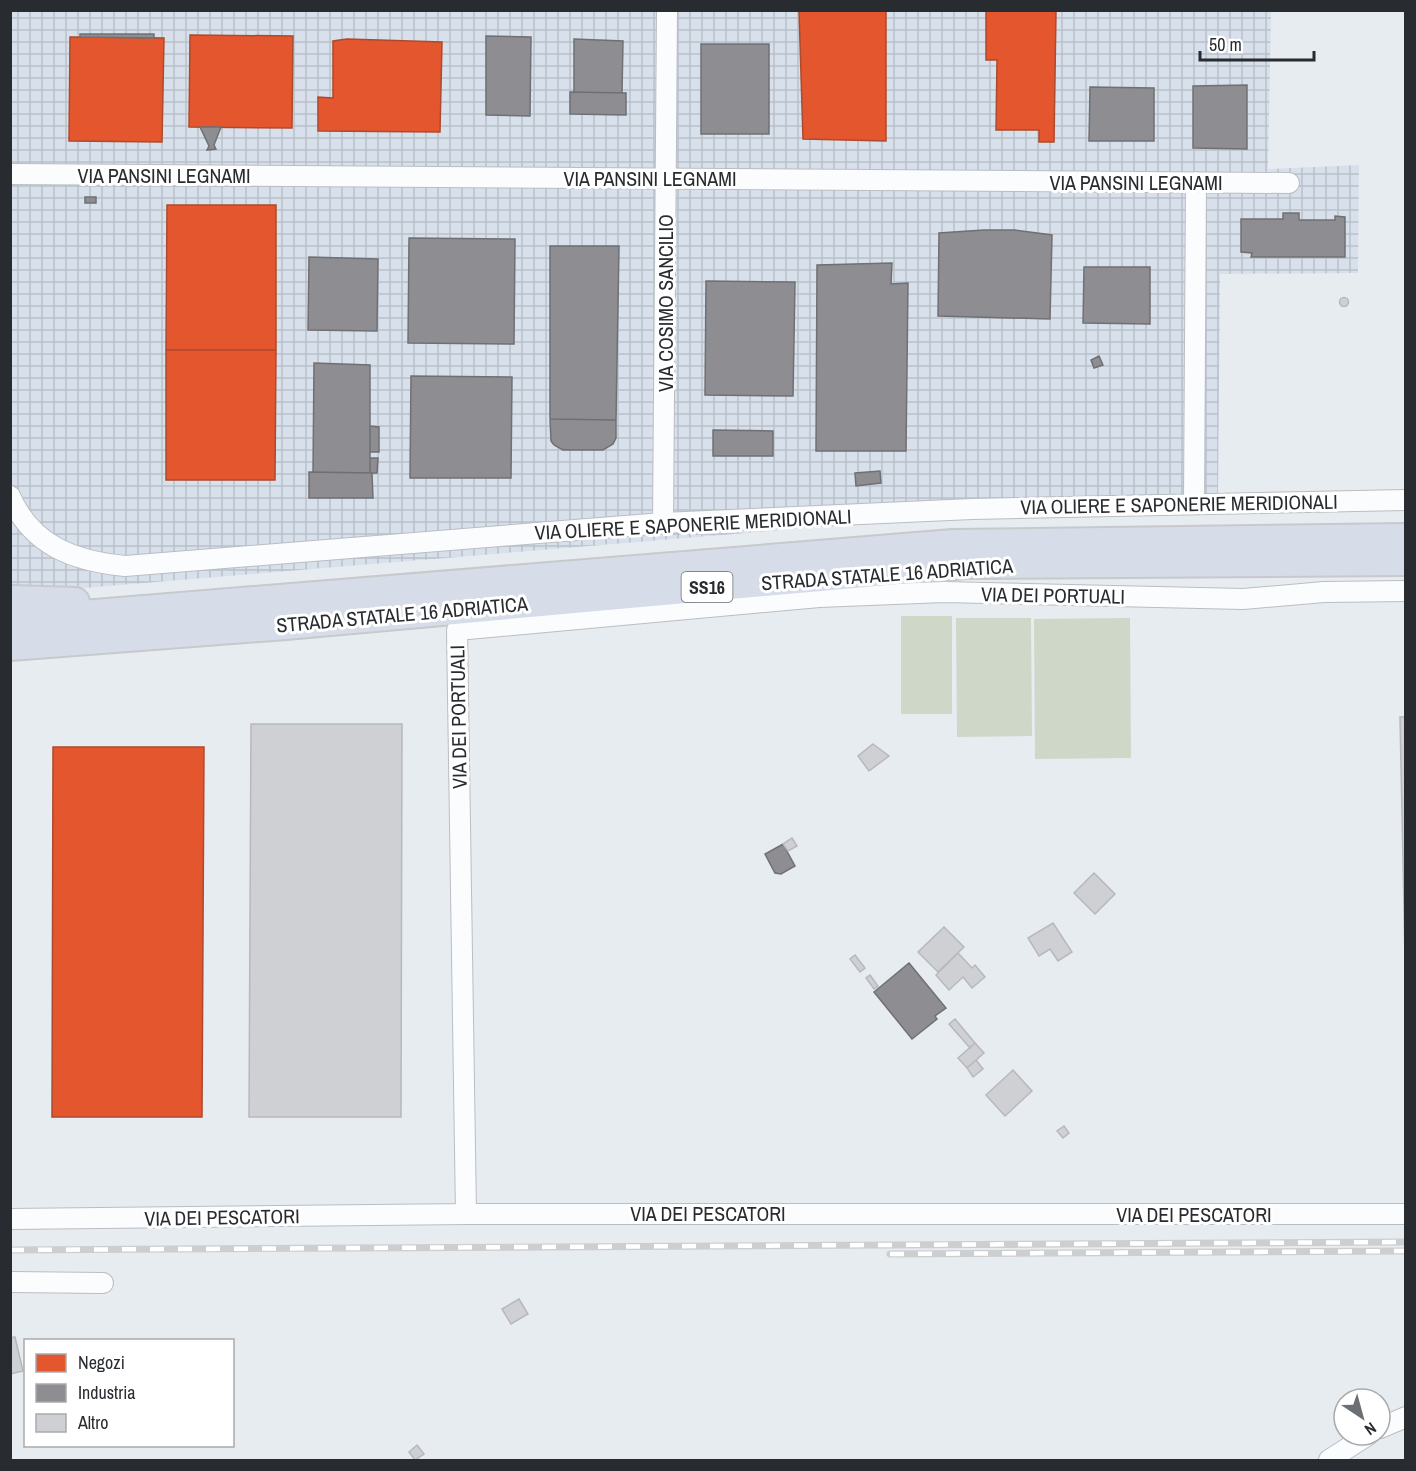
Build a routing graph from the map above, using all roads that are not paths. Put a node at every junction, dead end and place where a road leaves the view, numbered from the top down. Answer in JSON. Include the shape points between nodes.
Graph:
{"nodes":[{"id":1,"x":667,"y":10,"type":"edge"},
{"id":2,"x":10,"y":174,"type":"edge"},
{"id":3,"x":666,"y":178,"type":"junction"},
{"id":4,"x":1196,"y":182,"type":"junction"},
{"id":5,"x":1289,"y":183,"type":"dead end"},
{"id":6,"x":10,"y":496,"type":"edge"},
{"id":7,"x":1406,"y":500,"type":"edge"},
{"id":8,"x":1194,"y":504,"type":"junction"},
{"id":9,"x":663,"y":523,"type":"junction"},
{"id":10,"x":1406,"y":538,"type":"edge"},
{"id":11,"x":1406,"y":561,"type":"edge"},
{"id":12,"x":1406,"y":591,"type":"edge"},
{"id":13,"x":10,"y":600,"type":"edge"},
{"id":14,"x":161,"y":608,"type":"junction"},
{"id":15,"x":10,"y":621,"type":"edge"},
{"id":16,"x":11,"y":646,"type":"edge"},
{"id":17,"x":466,"y":1214,"type":"junction"},
{"id":18,"x":1406,"y":1214,"type":"edge"},
{"id":19,"x":10,"y":1220,"type":"edge"},
{"id":20,"x":10,"y":1282,"type":"edge"},
{"id":21,"x":103,"y":1283,"type":"dead end"},
{"id":22,"x":1406,"y":1417,"type":"edge"},
{"id":23,"x":1392,"y":1423,"type":"edge"},
{"id":24,"x":1350,"y":1447,"type":"edge"},
{"id":25,"x":1329,"y":1461,"type":"edge"}],
"edges":[{"from":1,"to":3,"type":"street","name":"VIA COSIMO SANCILIO"},
{"from":2,"to":3,"type":"street","name":"VIA PANSINI LEGNAMI"},
{"from":3,"to":4,"type":"street","name":"VIA PANSINI LEGNAMI"},
{"from":3,"to":9,"type":"street","name":"VIA COSIMO SANCILIO"},
{"from":4,"to":5,"type":"street","name":"VIA PANSINI LEGNAMI"},
{"from":4,"to":8,"type":"street"},
{"from":6,"to":9,"type":"street","name":"VIA OLIERE E SAPONERIE MERIDIONALI","via":[[28,524],[57,549],[80,559],[125,566]]},
{"from":7,"to":8,"type":"street","name":"VIA OLIERE E SAPONERIE MERIDIONALI"},
{"from":8,"to":9,"type":"street","name":"VIA OLIERE E SAPONERIE MERIDIONALI"},
{"from":10,"to":14,"type":"highway","name":"STRADA STATALE 16 ADRIATICA","number":"SS16","via":[[953,544]]},
{"from":11,"to":16,"type":"highway","name":"STRADA STATALE 16 ADRIATICA","number":"SS16","via":[[965,564]]},
{"from":12,"to":17,"type":"street","name":"VIA DEI PORTUALI","via":[[1243,598],[944,592],[819,597],[457,630]]},
{"from":13,"to":14,"type":"highway"},
{"from":14,"to":15,"type":"highway","name":"STRADA STATALE 16 ADRIATICA","number":"SS16"},
{"from":17,"to":18,"type":"street","name":"VIA DEI PESCATORI"},
{"from":17,"to":19,"type":"street","name":"VIA DEI PESCATORI"},
{"from":20,"to":21,"type":"street"},
{"from":22,"to":23,"type":"street"},
{"from":24,"to":25,"type":"street"}]}
